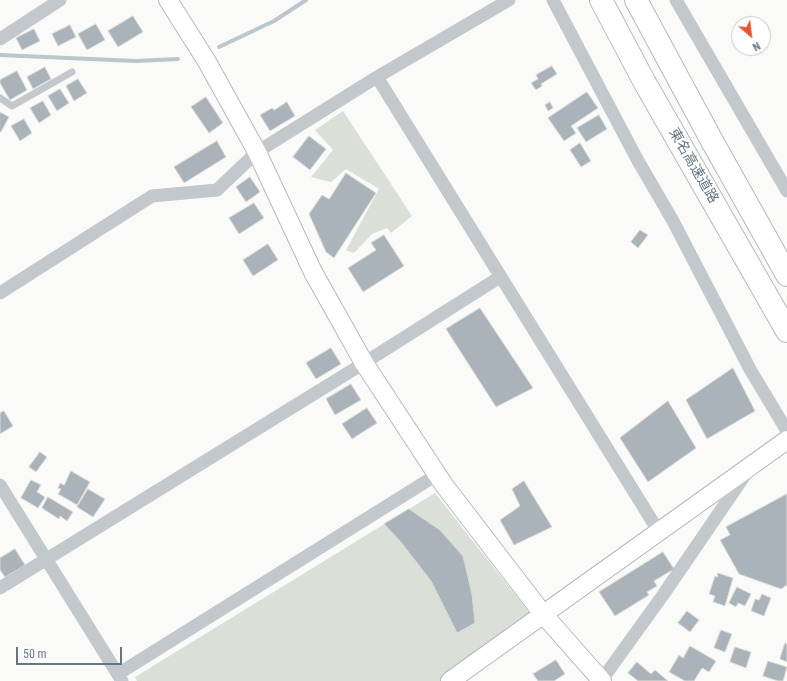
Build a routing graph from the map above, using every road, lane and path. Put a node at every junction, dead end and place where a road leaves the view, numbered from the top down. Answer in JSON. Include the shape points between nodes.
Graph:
{"nodes":[{"id":1,"x":60,"y":0,"type":"edge"},
{"id":2,"x":168,"y":0,"type":"edge"},
{"id":3,"x":509,"y":0,"type":"edge"},
{"id":4,"x":553,"y":0,"type":"edge"},
{"id":5,"x":601,"y":0,"type":"edge"},
{"id":6,"x":636,"y":0,"type":"edge"},
{"id":7,"x":676,"y":0,"type":"edge"},
{"id":8,"x":0,"y":39,"type":"edge"},
{"id":9,"x":72,"y":72,"type":"dead end"},
{"id":10,"x":376,"y":77,"type":"junction"},
{"id":11,"x":0,"y":98,"type":"edge"},
{"id":12,"x":257,"y":152,"type":"junction"},
{"id":13,"x":787,"y":191,"type":"edge"},
{"id":14,"x":787,"y":275,"type":"edge"},
{"id":15,"x":500,"y":277,"type":"junction"},
{"id":16,"x":0,"y":293,"type":"edge"},
{"id":17,"x":787,"y":331,"type":"edge"},
{"id":18,"x":364,"y":363,"type":"junction"},
{"id":19,"x":787,"y":430,"type":"edge"},
{"id":20,"x":787,"y":440,"type":"edge"},
{"id":21,"x":742,"y":473,"type":"junction"},
{"id":22,"x":438,"y":474,"type":"junction"},
{"id":23,"x":0,"y":485,"type":"edge"},
{"id":24,"x":658,"y":532,"type":"junction"},
{"id":25,"x":46,"y":560,"type":"junction"},
{"id":26,"x":0,"y":588,"type":"edge"},
{"id":27,"x":543,"y":614,"type":"junction"},
{"id":28,"x":120,"y":678,"type":"edge"},
{"id":29,"x":450,"y":681,"type":"edge"},
{"id":30,"x":602,"y":681,"type":"edge"}],
"edges":[{"from":1,"to":8,"type":"street"},
{"from":2,"to":12,"type":"street","via":[[206,60]]},
{"from":3,"to":10,"type":"street"},
{"from":4,"to":19,"type":"street","via":[[751,371]]},
{"from":5,"to":17,"type":"highway","name":"東名高速道路","via":[[645,83]]},
{"from":6,"to":14,"type":"highway","name":"東名高速道路"},
{"from":7,"to":13,"type":"street"},
{"from":9,"to":11,"type":"lane","via":[[12,106]]},
{"from":10,"to":12,"type":"street"},
{"from":10,"to":15,"type":"street"},
{"from":12,"to":16,"type":"street","via":[[217,190],[152,196]]},
{"from":12,"to":18,"type":"street","via":[[313,272]]},
{"from":15,"to":18,"type":"street"},
{"from":15,"to":24,"type":"street"},
{"from":18,"to":22,"type":"street"},
{"from":18,"to":25,"type":"street"},
{"from":20,"to":21,"type":"street"},
{"from":21,"to":24,"type":"street"},
{"from":21,"to":30,"type":"street","via":[[663,595]]},
{"from":22,"to":27,"type":"street"},
{"from":22,"to":28,"type":"street"},
{"from":23,"to":25,"type":"street"},
{"from":24,"to":27,"type":"street"},
{"from":25,"to":26,"type":"street"},
{"from":25,"to":28,"type":"street"},
{"from":27,"to":29,"type":"street"},
{"from":27,"to":30,"type":"street"}]}
